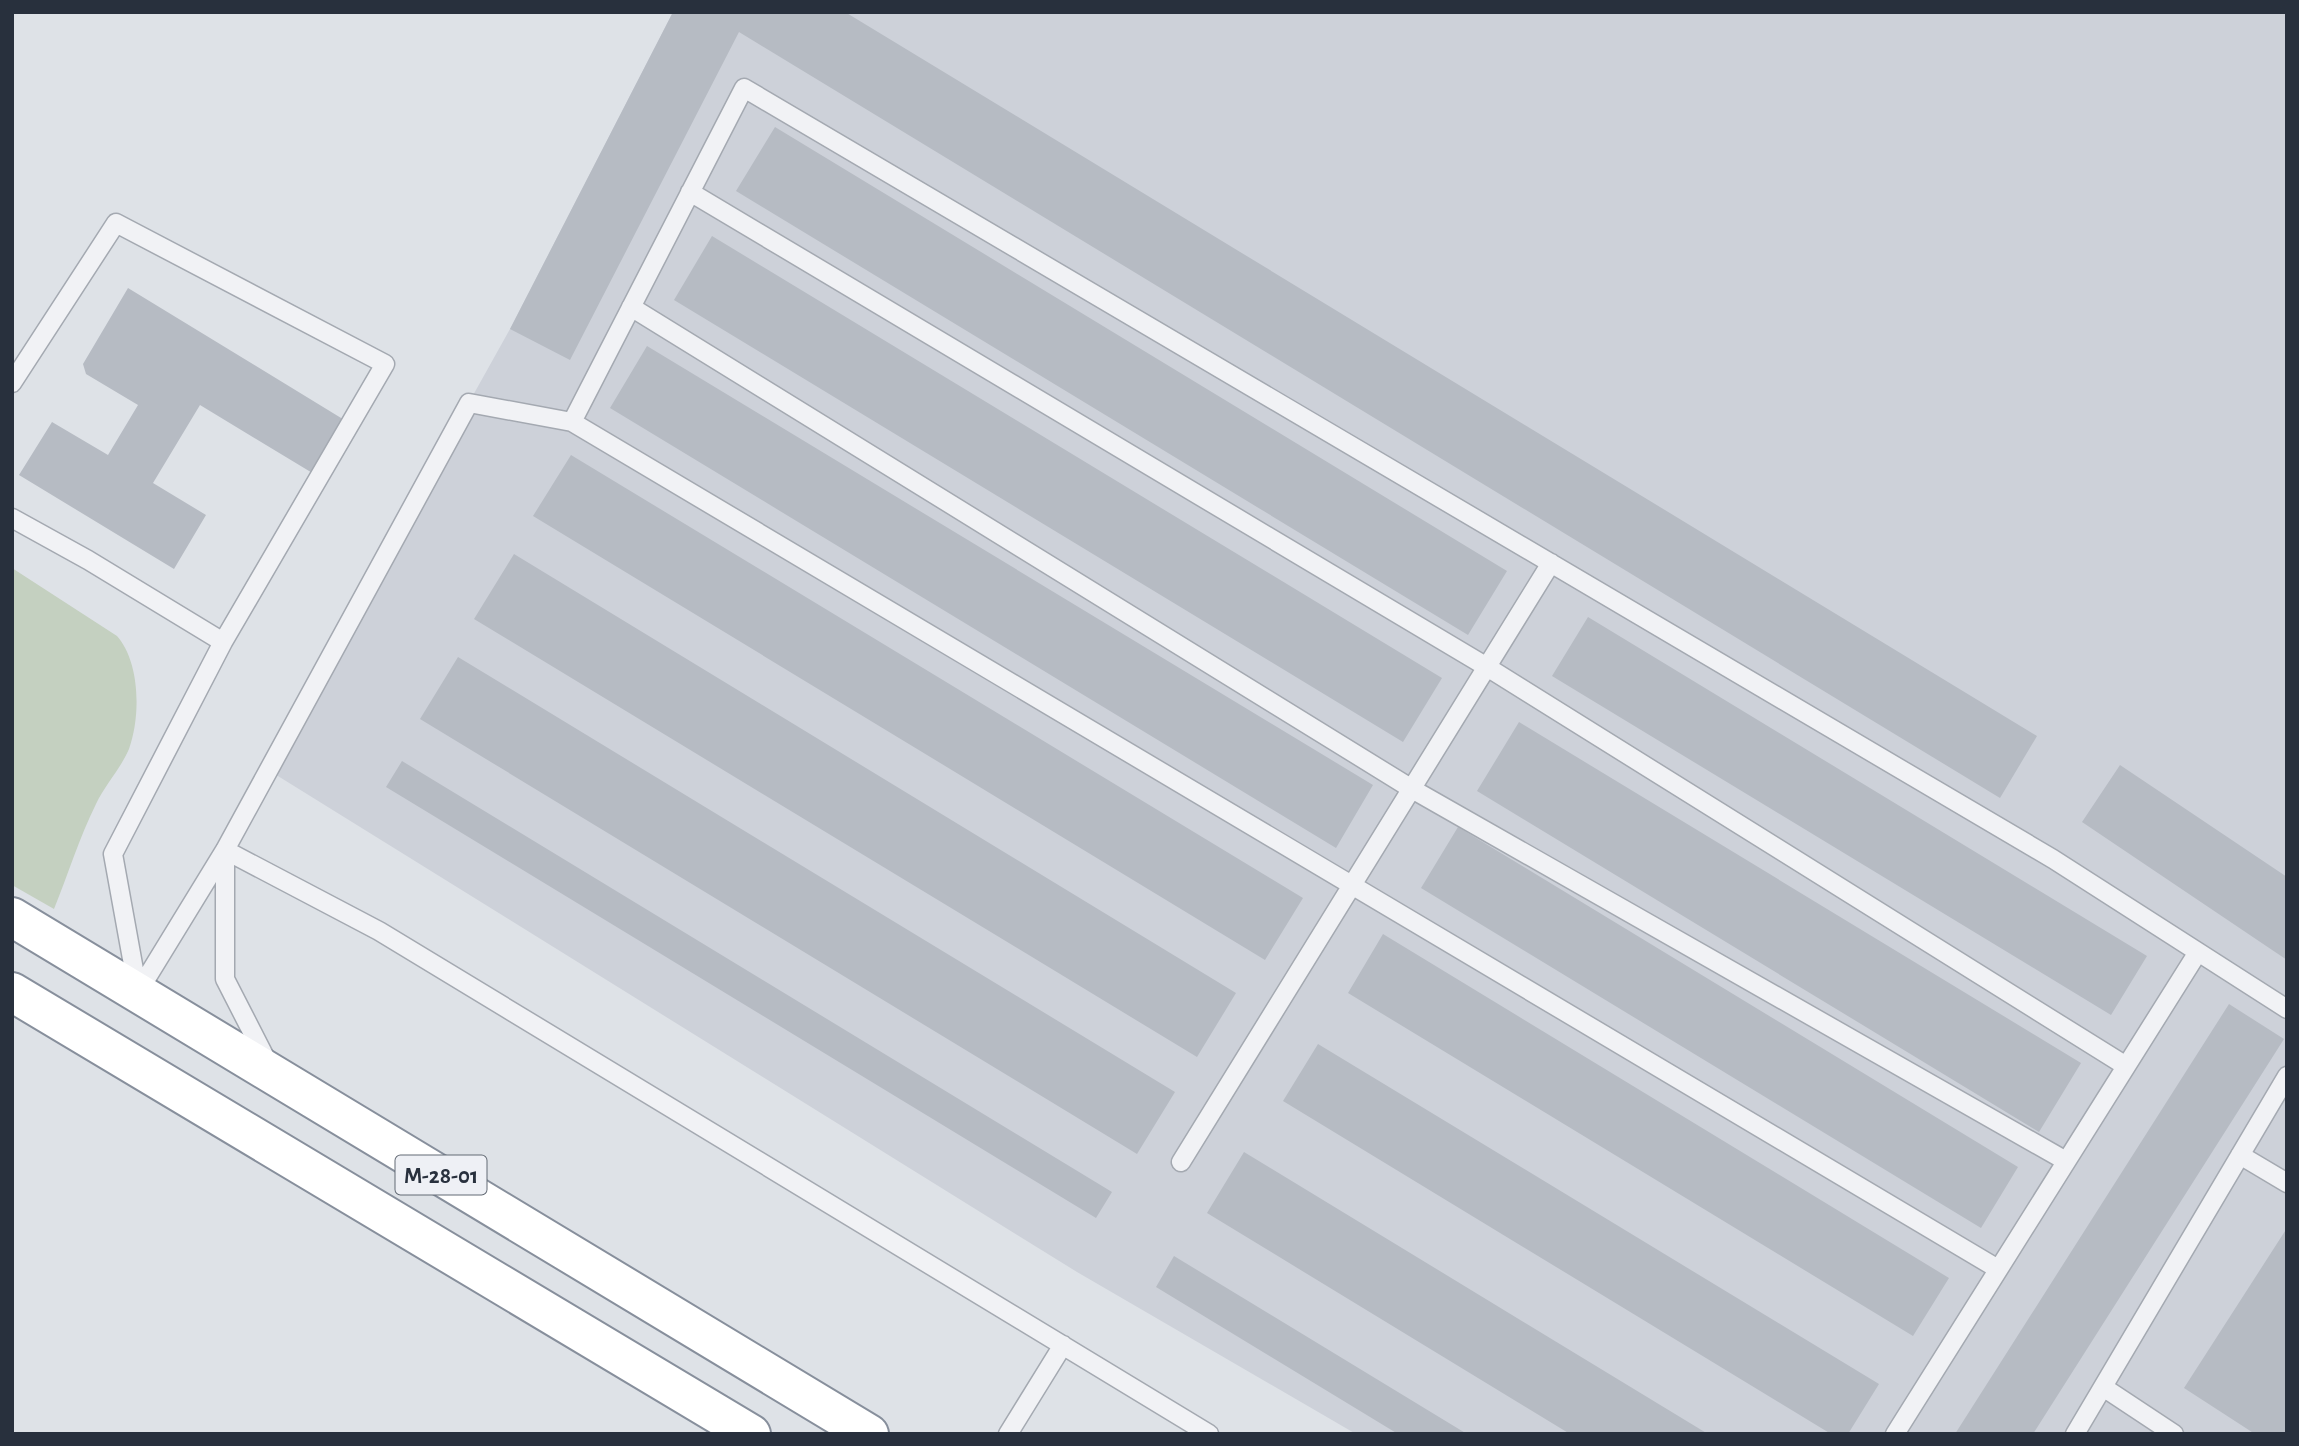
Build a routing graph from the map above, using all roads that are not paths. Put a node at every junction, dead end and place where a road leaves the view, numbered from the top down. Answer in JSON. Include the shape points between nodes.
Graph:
{"nodes":[{"id":1,"x":690,"y":192,"type":"junction"},
{"id":2,"x":631,"y":307,"type":"junction"},
{"id":3,"x":12,"y":383,"type":"edge"},
{"id":4,"x":572,"y":422,"type":"junction"},
{"id":5,"x":12,"y":518,"type":"edge"},
{"id":6,"x":1551,"y":563,"type":"junction"},
{"id":7,"x":223,"y":642,"type":"junction"},
{"id":8,"x":1487,"y":667,"type":"junction"},
{"id":9,"x":1412,"y":789,"type":"junction"},
{"id":10,"x":225,"y":850,"type":"junction"},
{"id":11,"x":1352,"y":886,"type":"junction"},
{"id":12,"x":12,"y":917,"type":"edge"},
{"id":13,"x":2198,"y":952,"type":"junction"},
{"id":14,"x":12,"y":992,"type":"edge"},
{"id":15,"x":138,"y":992,"type":"junction"},
{"id":16,"x":2287,"y":1009,"type":"edge"},
{"id":17,"x":2126,"y":1066,"type":"junction"},
{"id":18,"x":274,"y":1074,"type":"junction"},
{"id":19,"x":2287,"y":1076,"type":"edge"},
{"id":20,"x":2240,"y":1155,"type":"junction"},
{"id":21,"x":2066,"y":1161,"type":"junction"},
{"id":22,"x":1181,"y":1162,"type":"dead end"},
{"id":23,"x":2287,"y":1183,"type":"edge"},
{"id":24,"x":1998,"y":1269,"type":"junction"},
{"id":25,"x":1063,"y":1345,"type":"junction"},
{"id":26,"x":2103,"y":1387,"type":"junction"},
{"id":27,"x":751,"y":1434,"type":"edge"},
{"id":28,"x":869,"y":1434,"type":"edge"},
{"id":29,"x":1008,"y":1434,"type":"edge"},
{"id":30,"x":1209,"y":1434,"type":"edge"},
{"id":31,"x":1895,"y":1434,"type":"edge"},
{"id":32,"x":2075,"y":1434,"type":"edge"},
{"id":33,"x":2174,"y":1434,"type":"edge"}],
"edges":[{"from":1,"to":2,"type":"lane"},
{"from":1,"to":6,"type":"lane","via":[[744,88]]},
{"from":1,"to":8,"type":"lane"},
{"from":2,"to":4,"type":"lane"},
{"from":2,"to":9,"type":"lane"},
{"from":3,"to":7,"type":"lane","via":[[116,222],[385,364]]},
{"from":4,"to":10,"type":"lane","via":[[469,403]]},
{"from":4,"to":11,"type":"lane"},
{"from":5,"to":7,"type":"lane"},
{"from":6,"to":8,"type":"lane"},
{"from":6,"to":13,"type":"lane","via":[[2053,859]]},
{"from":7,"to":15,"type":"lane","via":[[113,854]]},
{"from":8,"to":9,"type":"lane"},
{"from":8,"to":17,"type":"lane"},
{"from":9,"to":11,"type":"lane"},
{"from":9,"to":21,"type":"lane"},
{"from":10,"to":15,"type":"lane"},
{"from":10,"to":18,"type":"lane","via":[[225,979]]},
{"from":10,"to":25,"type":"lane","via":[[379,931]]},
{"from":11,"to":22,"type":"lane"},
{"from":11,"to":24,"type":"lane"},
{"from":12,"to":15,"type":"highway","number":"М-28-01"},
{"from":13,"to":16,"type":"lane"},
{"from":13,"to":17,"type":"lane"},
{"from":14,"to":27,"type":"highway","number":"М-28-01"},
{"from":15,"to":18,"type":"highway","number":"М-28-01"},
{"from":17,"to":21,"type":"lane"},
{"from":18,"to":28,"type":"highway","number":"М-28-01"},
{"from":19,"to":20,"type":"lane"},
{"from":20,"to":23,"type":"lane"},
{"from":20,"to":26,"type":"lane"},
{"from":21,"to":24,"type":"lane"},
{"from":24,"to":31,"type":"lane"},
{"from":25,"to":29,"type":"lane"},
{"from":25,"to":30,"type":"lane"},
{"from":26,"to":32,"type":"lane"},
{"from":26,"to":33,"type":"lane"}]}
